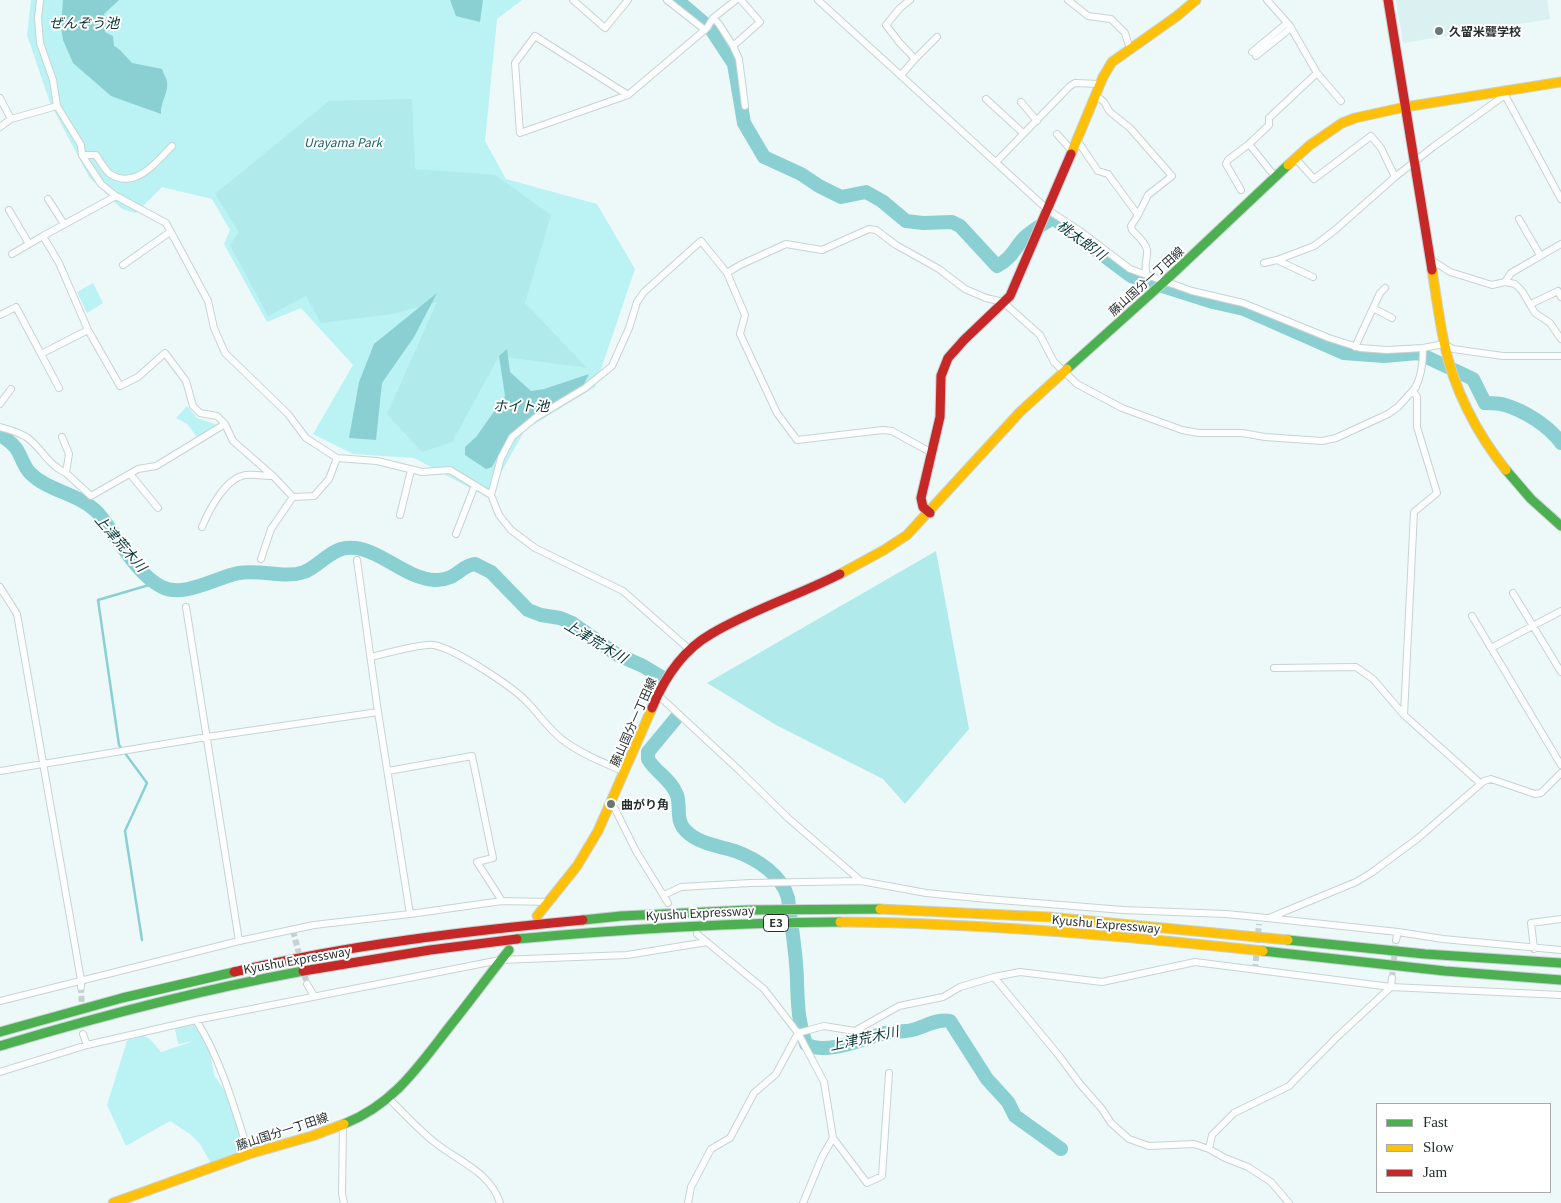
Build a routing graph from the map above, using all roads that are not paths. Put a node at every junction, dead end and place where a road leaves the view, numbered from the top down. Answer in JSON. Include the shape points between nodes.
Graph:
{"nodes":[{"id":1,"x":40,"y":0,"type":"edge"},
{"id":2,"x":573,"y":0,"type":"edge"},
{"id":3,"x":628,"y":0,"type":"edge"},
{"id":4,"x":667,"y":0,"type":"edge"},
{"id":5,"x":736,"y":0,"type":"edge"},
{"id":6,"x":741,"y":0,"type":"edge"},
{"id":7,"x":818,"y":0,"type":"edge"},
{"id":8,"x":910,"y":0,"type":"edge"},
{"id":9,"x":1068,"y":0,"type":"edge"},
{"id":10,"x":1196,"y":0,"type":"edge"},
{"id":11,"x":1267,"y":0,"type":"edge"},
{"id":12,"x":1388,"y":0,"type":"edge"},
{"id":13,"x":713,"y":18,"type":"junction"},
{"id":14,"x":1287,"y":22,"type":"junction"},
{"id":15,"x":1291,"y":28,"type":"junction"},
{"id":16,"x":705,"y":30,"type":"junction"},
{"id":17,"x":937,"y":37,"type":"dead end"},
{"id":18,"x":733,"y":46,"type":"junction"},
{"id":19,"x":1130,"y":50,"type":"junction"},
{"id":20,"x":916,"y":59,"type":"junction"},
{"id":21,"x":1317,"y":72,"type":"junction"},
{"id":22,"x":901,"y":75,"type":"junction"},
{"id":23,"x":1561,"y":82,"type":"edge"},
{"id":24,"x":1100,"y":84,"type":"junction"},
{"id":25,"x":1505,"y":93,"type":"junction"},
{"id":26,"x":1095,"y":95,"type":"junction"},
{"id":27,"x":628,"y":96,"type":"junction"},
{"id":28,"x":0,"y":98,"type":"edge"},
{"id":29,"x":986,"y":99,"type":"dead end"},
{"id":30,"x":1021,"y":102,"type":"dead end"},
{"id":31,"x":1341,"y":102,"type":"dead end"},
{"id":32,"x":57,"y":106,"type":"junction"},
{"id":33,"x":745,"y":106,"type":"dead end"},
{"id":34,"x":1405,"y":107,"type":"junction"},
{"id":35,"x":11,"y":119,"type":"junction"},
{"id":36,"x":1037,"y":121,"type":"junction"},
{"id":37,"x":0,"y":127,"type":"edge"},
{"id":38,"x":1023,"y":133,"type":"junction"},
{"id":39,"x":1058,"y":134,"type":"dead end"},
{"id":40,"x":1077,"y":140,"type":"junction"},
{"id":41,"x":1249,"y":144,"type":"junction"},
{"id":42,"x":172,"y":146,"type":"dead end"},
{"id":43,"x":1072,"y":151,"type":"junction"},
{"id":44,"x":82,"y":155,"type":"junction"},
{"id":45,"x":1296,"y":159,"type":"junction"},
{"id":46,"x":996,"y":162,"type":"junction"},
{"id":47,"x":1414,"y":162,"type":"junction"},
{"id":48,"x":1395,"y":177,"type":"junction"},
{"id":49,"x":1276,"y":178,"type":"junction"},
{"id":50,"x":1241,"y":190,"type":"dead end"},
{"id":51,"x":116,"y":196,"type":"junction"},
{"id":52,"x":48,"y":199,"type":"dead end"},
{"id":53,"x":1561,"y":200,"type":"edge"},
{"id":54,"x":8,"y":210,"type":"dead end"},
{"id":55,"x":1048,"y":210,"type":"junction"},
{"id":56,"x":1138,"y":215,"type":"junction"},
{"id":57,"x":1519,"y":219,"type":"dead end"},
{"id":58,"x":64,"y":224,"type":"junction"},
{"id":59,"x":170,"y":232,"type":"junction"},
{"id":60,"x":42,"y":236,"type":"junction"},
{"id":61,"x":29,"y":244,"type":"junction"},
{"id":62,"x":1561,"y":244,"type":"edge"},
{"id":63,"x":12,"y":254,"type":"dead end"},
{"id":64,"x":1540,"y":255,"type":"junction"},
{"id":65,"x":1430,"y":259,"type":"junction"},
{"id":66,"x":1277,"y":260,"type":"junction"},
{"id":67,"x":1264,"y":264,"type":"dead end"},
{"id":68,"x":122,"y":265,"type":"dead end"},
{"id":69,"x":727,"y":273,"type":"junction"},
{"id":70,"x":1147,"y":275,"type":"junction"},
{"id":71,"x":1313,"y":277,"type":"dead end"},
{"id":72,"x":1164,"y":281,"type":"junction"},
{"id":73,"x":1504,"y":282,"type":"junction"},
{"id":74,"x":1385,"y":288,"type":"dead end"},
{"id":75,"x":1561,"y":297,"type":"edge"},
{"id":76,"x":1003,"y":302,"type":"junction"},
{"id":77,"x":1531,"y":304,"type":"junction"},
{"id":78,"x":1373,"y":308,"type":"junction"},
{"id":79,"x":0,"y":315,"type":"edge"},
{"id":80,"x":1392,"y":318,"type":"dead end"},
{"id":81,"x":88,"y":330,"type":"junction"},
{"id":82,"x":1561,"y":339,"type":"edge"},
{"id":83,"x":1444,"y":344,"type":"junction"},
{"id":84,"x":1355,"y":346,"type":"junction"},
{"id":85,"x":1423,"y":348,"type":"junction"},
{"id":86,"x":40,"y":354,"type":"junction"},
{"id":87,"x":1561,"y":356,"type":"edge"},
{"id":88,"x":1064,"y":372,"type":"junction"},
{"id":89,"x":1416,"y":387,"type":"junction"},
{"id":90,"x":59,"y":388,"type":"dead end"},
{"id":91,"x":11,"y":389,"type":"dead end"},
{"id":92,"x":0,"y":404,"type":"edge"},
{"id":93,"x":225,"y":424,"type":"junction"},
{"id":94,"x":0,"y":427,"type":"edge"},
{"id":95,"x":62,"y":437,"type":"dead end"},
{"id":96,"x":932,"y":453,"type":"junction"},
{"id":97,"x":337,"y":458,"type":"junction"},
{"id":98,"x":411,"y":470,"type":"junction"},
{"id":99,"x":66,"y":474,"type":"junction"},
{"id":100,"x":130,"y":474,"type":"junction"},
{"id":101,"x":274,"y":476,"type":"junction"},
{"id":102,"x":475,"y":485,"type":"junction"},
{"id":103,"x":492,"y":495,"type":"junction"},
{"id":104,"x":293,"y":496,"type":"junction"},
{"id":105,"x":158,"y":508,"type":"dead end"},
{"id":106,"x":930,"y":513,"type":"junction"},
{"id":107,"x":400,"y":515,"type":"dead end"},
{"id":108,"x":1561,"y":526,"type":"edge"},
{"id":109,"x":202,"y":527,"type":"dead end"},
{"id":110,"x":456,"y":534,"type":"dead end"},
{"id":111,"x":261,"y":559,"type":"dead end"},
{"id":112,"x":357,"y":560,"type":"dead end"},
{"id":113,"x":0,"y":586,"type":"edge"},
{"id":114,"x":1513,"y":593,"type":"dead end"},
{"id":115,"x":186,"y":607,"type":"dead end"},
{"id":116,"x":1561,"y":611,"type":"edge"},
{"id":117,"x":1472,"y":616,"type":"dead end"},
{"id":118,"x":1533,"y":626,"type":"junction"},
{"id":119,"x":1491,"y":648,"type":"junction"},
{"id":120,"x":690,"y":650,"type":"junction"},
{"id":121,"x":371,"y":657,"type":"junction"},
{"id":122,"x":1274,"y":668,"type":"dead end"},
{"id":123,"x":1561,"y":672,"type":"edge"},
{"id":124,"x":658,"y":695,"type":"junction"},
{"id":125,"x":378,"y":712,"type":"junction"},
{"id":126,"x":1404,"y":715,"type":"junction"},
{"id":127,"x":207,"y":737,"type":"junction"},
{"id":128,"x":44,"y":764,"type":"junction"},
{"id":129,"x":1561,"y":765,"type":"edge"},
{"id":130,"x":388,"y":770,"type":"junction"},
{"id":131,"x":0,"y":772,"type":"edge"},
{"id":132,"x":625,"y":772,"type":"junction"},
{"id":133,"x":1561,"y":773,"type":"edge"},
{"id":134,"x":1480,"y":783,"type":"junction"},
{"id":135,"x":612,"y":803,"type":"junction"},
{"id":136,"x":861,"y":881,"type":"junction"},
{"id":137,"x":664,"y":895,"type":"junction"},
{"id":138,"x":502,"y":901,"type":"junction"},
{"id":139,"x":549,"y":902,"type":"junction"},
{"id":140,"x":668,"y":903,"type":"dead end"},
{"id":141,"x":410,"y":914,"type":"junction"},
{"id":142,"x":537,"y":916,"type":"dead end"},
{"id":143,"x":1561,"y":919,"type":"edge"},
{"id":144,"x":1262,"y":920,"type":"junction"},
{"id":145,"x":697,"y":934,"type":"dead end"},
{"id":146,"x":239,"y":941,"type":"junction"},
{"id":147,"x":707,"y":942,"type":"junction"},
{"id":148,"x":1534,"y":949,"type":"junction"},
{"id":149,"x":509,"y":950,"type":"dead end"},
{"id":150,"x":1561,"y":950,"type":"edge"},
{"id":151,"x":500,"y":960,"type":"junction"},
{"id":152,"x":1561,"y":963,"type":"edge"},
{"id":153,"x":994,"y":977,"type":"junction"},
{"id":154,"x":1392,"y":978,"type":"tunnel mouth"},
{"id":155,"x":1561,"y":980,"type":"edge"},
{"id":156,"x":81,"y":983,"type":"junction"},
{"id":157,"x":308,"y":984,"type":"tunnel mouth"},
{"id":158,"x":1391,"y":987,"type":"junction"},
{"id":159,"x":1561,"y":995,"type":"edge"},
{"id":160,"x":314,"y":996,"type":"junction"},
{"id":161,"x":0,"y":1001,"type":"edge"},
{"id":162,"x":196,"y":1020,"type":"junction"},
{"id":163,"x":0,"y":1032,"type":"edge"},
{"id":164,"x":798,"y":1033,"type":"junction"},
{"id":165,"x":83,"y":1034,"type":"dead end"},
{"id":166,"x":86,"y":1045,"type":"junction"},
{"id":167,"x":0,"y":1046,"type":"edge"},
{"id":168,"x":0,"y":1072,"type":"edge"},
{"id":169,"x":890,"y":1073,"type":"dead end"},
{"id":170,"x":388,"y":1098,"type":"junction"},
{"id":171,"x":343,"y":1124,"type":"junction"},
{"id":172,"x":833,"y":1138,"type":"junction"},
{"id":173,"x":1209,"y":1149,"type":"junction"},
{"id":174,"x":249,"y":1154,"type":"junction"},
{"id":175,"x":115,"y":1202,"type":"edge"},
{"id":176,"x":344,"y":1203,"type":"edge"},
{"id":177,"x":500,"y":1203,"type":"edge"},
{"id":178,"x":688,"y":1203,"type":"edge"},
{"id":179,"x":803,"y":1203,"type":"edge"},
{"id":180,"x":1289,"y":1203,"type":"edge"}],
"edges":[{"from":1,"to":32,"type":"street","via":[[40,43],[53,80]]},
{"from":2,"to":3,"type":"street","via":[[605,28]]},
{"from":4,"to":16,"type":"street"},
{"from":5,"to":13,"type":"street"},
{"from":6,"to":18,"type":"street","via":[[760,22]]},
{"from":7,"to":22,"type":"street"},
{"from":8,"to":20,"type":"street","via":[[886,25]]},
{"from":9,"to":19,"type":"street","via":[[1088,16],[1111,19],[1125,33]]},
{"from":10,"to":19,"type":"main road"},
{"from":11,"to":14,"type":"street"},
{"from":12,"to":34,"type":"main road"},
{"from":13,"to":16,"type":"street"},
{"from":13,"to":18,"type":"street"},
{"from":14,"to":15,"type":"street"},
{"from":14,"to":15,"type":"street","via":[[1254,54]]},
{"from":15,"to":21,"type":"street"},
{"from":16,"to":27,"type":"street"},
{"from":17,"to":20,"type":"street"},
{"from":18,"to":33,"type":"street","via":[[739,59]]},
{"from":19,"to":24,"type":"main road","via":[[1112,62]]},
{"from":20,"to":22,"type":"street"},
{"from":21,"to":31,"type":"street"},
{"from":21,"to":41,"type":"street","via":[[1269,118],[1269,125]]},
{"from":22,"to":46,"type":"street"},
{"from":23,"to":25,"type":"main road","name":"藤山国分一丁田線"},
{"from":24,"to":26,"type":"main road"},
{"from":24,"to":36,"type":"street","via":[[1075,83]]},
{"from":25,"to":34,"type":"main road","name":"藤山国分一丁田線"},
{"from":25,"to":47,"type":"street"},
{"from":25,"to":53,"type":"street"},
{"from":26,"to":40,"type":"main road"},
{"from":26,"to":56,"type":"street","via":[[1130,128],[1172,176],[1148,195]]},
{"from":27,"to":27,"type":"street","via":[[520,133],[515,63],[536,36]]},
{"from":28,"to":35,"type":"street"},
{"from":29,"to":38,"type":"street"},
{"from":30,"to":36,"type":"street"},
{"from":32,"to":35,"type":"street"},
{"from":32,"to":44,"type":"street","via":[[81,145]]},
{"from":34,"to":45,"type":"main road","name":"藤山国分一丁田線","via":[[1342,123]]},
{"from":34,"to":47,"type":"main road"},
{"from":35,"to":37,"type":"street"},
{"from":36,"to":38,"type":"street"},
{"from":38,"to":46,"type":"street"},
{"from":39,"to":43,"type":"street"},
{"from":40,"to":43,"type":"main road"},
{"from":40,"to":56,"type":"street","via":[[1098,171],[1108,174]]},
{"from":41,"to":49,"type":"street"},
{"from":41,"to":50,"type":"street","via":[[1226,164]]},
{"from":42,"to":44,"type":"street","via":[[138,177],[121,178],[109,174],[96,155]]},
{"from":43,"to":55,"type":"main road"},
{"from":44,"to":51,"type":"street","via":[[101,184]]},
{"from":45,"to":48,"type":"street","via":[[1314,179],[1371,136],[1381,148]]},
{"from":45,"to":49,"type":"main road","name":"藤山国分一丁田線"},
{"from":46,"to":55,"type":"street"},
{"from":47,"to":48,"type":"street"},
{"from":47,"to":65,"type":"main road"},
{"from":48,"to":66,"type":"street","via":[[1314,246]]},
{"from":49,"to":72,"type":"main road","name":"藤山国分一丁田線"},
{"from":51,"to":58,"type":"street"},
{"from":51,"to":59,"type":"street","via":[[166,223]]},
{"from":52,"to":58,"type":"street"},
{"from":54,"to":61,"type":"street"},
{"from":55,"to":70,"type":"street","via":[[1130,269]]},
{"from":55,"to":76,"type":"main road","via":[[1018,280]]},
{"from":56,"to":70,"type":"street","via":[[1131,226],[1146,247],[1144,262]]},
{"from":57,"to":64,"type":"street"},
{"from":58,"to":60,"type":"street"},
{"from":59,"to":68,"type":"street"},
{"from":59,"to":97,"type":"street","via":[[208,302],[214,328],[225,352],[288,414],[306,438]]},
{"from":60,"to":61,"type":"street"},
{"from":60,"to":81,"type":"street","via":[[58,263]]},
{"from":61,"to":63,"type":"street"},
{"from":62,"to":64,"type":"street"},
{"from":64,"to":73,"type":"street","via":[[1511,273]]},
{"from":65,"to":73,"type":"street","via":[[1460,276],[1492,285]]},
{"from":65,"to":83,"type":"main road"},
{"from":66,"to":67,"type":"street"},
{"from":66,"to":71,"type":"street"},
{"from":69,"to":76,"type":"street","via":[[786,244],[822,250],[869,229],[876,230],[939,269],[965,289]]},
{"from":69,"to":96,"type":"street","via":[[745,315],[740,334],[777,413],[797,440],[884,430],[892,431]]},
{"from":69,"to":103,"type":"street","via":[[701,241],[644,292],[612,366],[512,437],[501,458]]},
{"from":70,"to":72,"type":"street"},
{"from":72,"to":84,"type":"street","via":[[1244,303]]},
{"from":72,"to":88,"type":"main road","name":"藤山国分一丁田線"},
{"from":73,"to":77,"type":"street","via":[[1515,284]]},
{"from":74,"to":78,"type":"street"},
{"from":75,"to":77,"type":"street","via":[[1558,290]]},
{"from":76,"to":88,"type":"street","via":[[1040,335],[1048,354]]},
{"from":76,"to":96,"type":"main road","via":[[948,358],[941,376],[940,417]]},
{"from":77,"to":82,"type":"street","via":[[1535,313],[1550,323]]},
{"from":78,"to":80,"type":"street"},
{"from":78,"to":84,"type":"street"},
{"from":79,"to":86,"type":"street","via":[[16,307]]},
{"from":81,"to":86,"type":"street"},
{"from":81,"to":93,"type":"street","via":[[120,386],[138,377],[165,353],[186,381],[193,406],[200,413],[216,416]]},
{"from":83,"to":85,"type":"street"},
{"from":83,"to":87,"type":"street","via":[[1453,349],[1503,356]]},
{"from":83,"to":108,"type":"main road","via":[[1471,417],[1492,453],[1522,490]]},
{"from":84,"to":85,"type":"street","via":[[1387,350]]},
{"from":85,"to":89,"type":"street"},
{"from":86,"to":90,"type":"street"},
{"from":88,"to":89,"type":"street","via":[[1077,384],[1122,408],[1182,430],[1312,441],[1336,438],[1388,414]]},
{"from":88,"to":106,"type":"main road","name":"藤山国分一丁田線","via":[[1020,412]]},
{"from":89,"to":126,"type":"street","via":[[1413,391],[1417,397],[1417,427],[1437,493],[1414,512]]},
{"from":91,"to":92,"type":"street"},
{"from":93,"to":100,"type":"street","via":[[156,466]]},
{"from":93,"to":101,"type":"street","via":[[234,441]]},
{"from":94,"to":99,"type":"street","via":[[30,439],[54,467]]},
{"from":95,"to":99,"type":"street","via":[[68,454]]},
{"from":96,"to":106,"type":"main road","via":[[921,498],[923,507]]},
{"from":97,"to":98,"type":"street","via":[[368,459]]},
{"from":97,"to":104,"type":"street","via":[[329,479],[314,496]]},
{"from":98,"to":102,"type":"street","via":[[450,470]]},
{"from":98,"to":107,"type":"street"},
{"from":99,"to":100,"type":"street","via":[[91,496]]},
{"from":100,"to":105,"type":"street"},
{"from":101,"to":104,"type":"street"},
{"from":101,"to":109,"type":"street","via":[[245,475],[232,480]]},
{"from":102,"to":103,"type":"street"},
{"from":102,"to":110,"type":"street"},
{"from":103,"to":120,"type":"street","via":[[499,515],[511,530],[535,548],[623,591]]},
{"from":104,"to":111,"type":"street","via":[[271,529]]},
{"from":106,"to":120,"type":"main road","name":"藤山国分一丁田線","via":[[908,535],[887,549],[710,634]]},
{"from":112,"to":121,"type":"street"},
{"from":113,"to":128,"type":"street","via":[[16,614]]},
{"from":114,"to":118,"type":"street"},
{"from":115,"to":127,"type":"street"},
{"from":116,"to":118,"type":"street"},
{"from":117,"to":119,"type":"street"},
{"from":118,"to":119,"type":"street"},
{"from":118,"to":123,"type":"street"},
{"from":119,"to":129,"type":"street"},
{"from":120,"to":124,"type":"main road","name":"藤山国分一丁田線","via":[[670,673]]},
{"from":121,"to":125,"type":"street"},
{"from":121,"to":132,"type":"street","via":[[433,645],[454,653],[506,684],[563,741]]},
{"from":122,"to":126,"type":"street","via":[[1356,667],[1374,679]]},
{"from":124,"to":132,"type":"main road","name":"藤山国分一丁田線"},
{"from":124,"to":136,"type":"street","via":[[788,818]]},
{"from":125,"to":127,"type":"street"},
{"from":125,"to":130,"type":"street"},
{"from":126,"to":134,"type":"street"},
{"from":127,"to":128,"type":"street"},
{"from":127,"to":146,"type":"street"},
{"from":128,"to":131,"type":"street"},
{"from":128,"to":156,"type":"street"},
{"from":130,"to":138,"type":"street","via":[[472,756],[493,858],[477,862]]},
{"from":130,"to":141,"type":"street"},
{"from":132,"to":135,"type":"main road","name":"藤山国分一丁田線"},
{"from":133,"to":134,"type":"street","via":[[1535,794],[1491,779]]},
{"from":134,"to":144,"type":"street","via":[[1417,839],[1371,873]]},
{"from":135,"to":137,"type":"street","via":[[636,851]]},
{"from":135,"to":139,"type":"main road","name":"藤山国分一丁田線","via":[[587,852]]},
{"from":136,"to":137,"type":"street","via":[[681,887]]},
{"from":136,"to":144,"type":"street","via":[[926,893],[987,899]]},
{"from":137,"to":140,"type":"street"},
{"from":138,"to":139,"type":"street"},
{"from":138,"to":141,"type":"street"},
{"from":139,"to":142,"type":"main road","name":"藤山国分一丁田線"},
{"from":141,"to":146,"type":"street","via":[[314,925]]},
{"from":143,"to":148,"type":"street","via":[[1531,923]]},
{"from":144,"to":148,"type":"street"},
{"from":145,"to":147,"type":"street"},
{"from":146,"to":156,"type":"street"},
{"from":147,"to":151,"type":"street","via":[[627,955]]},
{"from":147,"to":164,"type":"street","via":[[764,989]]},
{"from":148,"to":150,"type":"street"},
{"from":149,"to":151,"type":"main road","name":"藤山国分一丁田線"},
{"from":151,"to":160,"type":"street"},
{"from":151,"to":170,"type":"main road","name":"藤山国分一丁田線","via":[[410,1078]]},
{"from":152,"to":163,"type":"main road","name":"Kyushu Expressway","number":"E3","via":[[1384,951],[1190,929],[1001,914],[797,909],[690,912],[402,940],[162,987]]},
{"from":153,"to":158,"type":"street","via":[[1020,972],[1102,982],[1195,962]]},
{"from":153,"to":164,"type":"street","via":[[960,987],[943,997],[899,1006],[855,1031],[824,1026]]},
{"from":153,"to":173,"type":"street","via":[[1111,1124],[1129,1139],[1149,1146],[1194,1144]]},
{"from":154,"to":158,"type":"street"},
{"from":155,"to":167,"type":"main road","name":"Kyushu Expressway","number":"E3","via":[[1052,932],[891,923],[798,922],[644,928],[404,954],[245,982],[58,1028]]},
{"from":156,"to":161,"type":"street"},
{"from":157,"to":160,"type":"street"},
{"from":158,"to":159,"type":"street"},
{"from":158,"to":173,"type":"street","via":[[1289,1086],[1234,1113],[1212,1135]]},
{"from":160,"to":162,"type":"street"},
{"from":162,"to":166,"type":"street"},
{"from":162,"to":174,"type":"street","via":[[207,1036]]},
{"from":164,"to":172,"type":"street","via":[[824,1082]]},
{"from":164,"to":178,"type":"street","via":[[776,1074],[754,1093],[730,1138],[711,1149],[691,1187]]},
{"from":165,"to":166,"type":"street"},
{"from":166,"to":168,"type":"street"},
{"from":169,"to":172,"type":"street","via":[[882,1176],[867,1183]]},
{"from":170,"to":171,"type":"main road","name":"藤山国分一丁田線","via":[[364,1116]]},
{"from":170,"to":177,"type":"street","via":[[433,1142],[489,1181]]},
{"from":171,"to":174,"type":"main road","name":"藤山国分一丁田線"},
{"from":171,"to":176,"type":"street"},
{"from":172,"to":179,"type":"street"},
{"from":173,"to":180,"type":"street","via":[[1271,1182]]},
{"from":174,"to":175,"type":"main road","name":"藤山国分一丁田線"}]}
